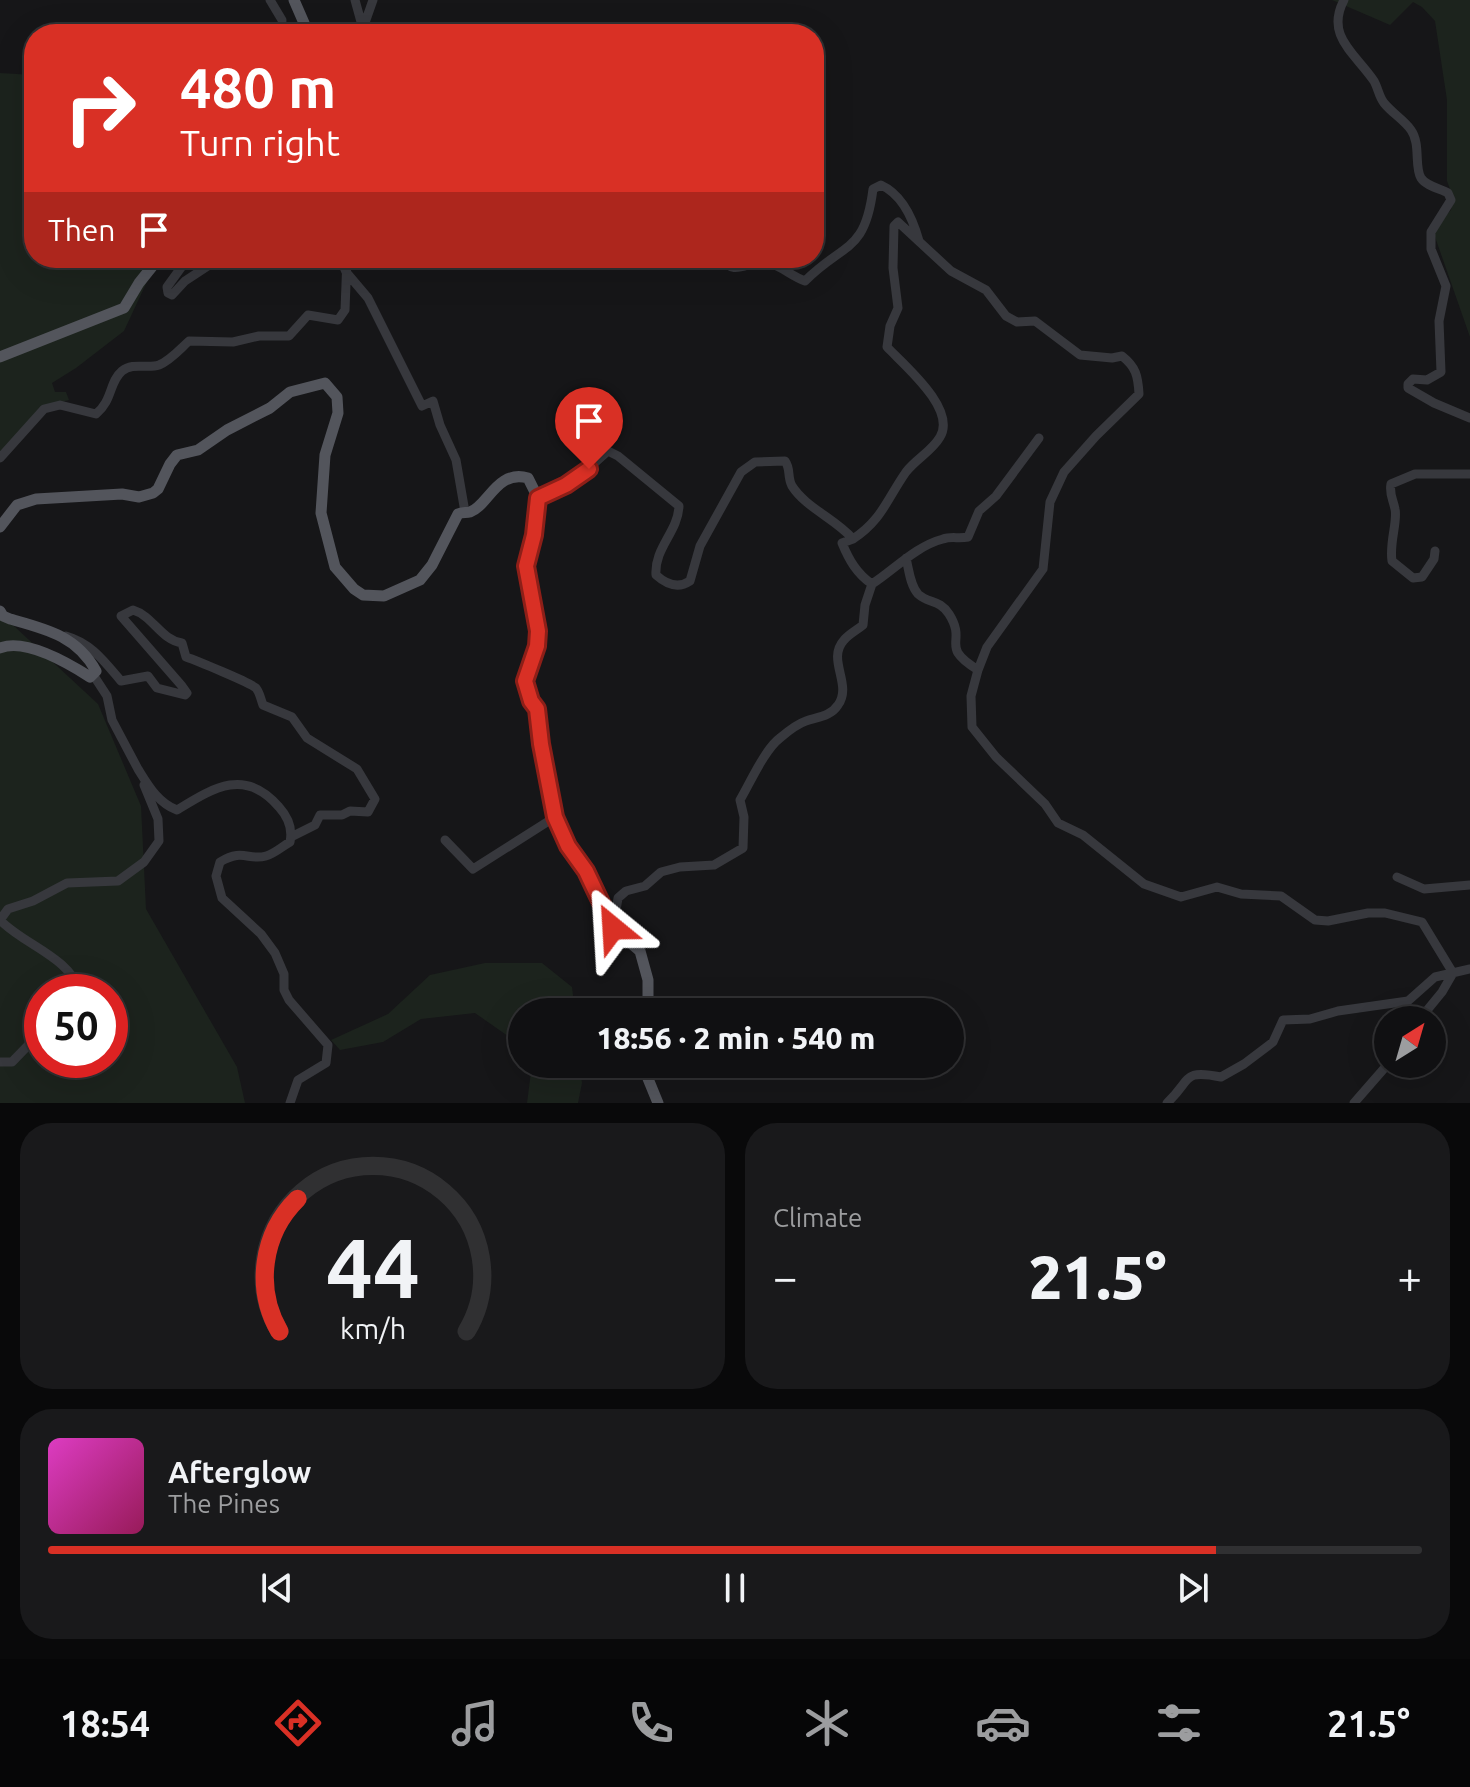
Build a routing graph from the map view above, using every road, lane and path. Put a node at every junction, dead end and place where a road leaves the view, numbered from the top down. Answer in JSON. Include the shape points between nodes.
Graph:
{"nodes":[{"id":1,"x":270,"y":0,"type":"edge"},
{"id":2,"x":294,"y":0,"type":"edge"},
{"id":3,"x":355,"y":0,"type":"edge"},
{"id":4,"x":373,"y":0,"type":"edge"},
{"id":5,"x":1344,"y":0,"type":"edge"},
{"id":6,"x":282,"y":24,"type":"edge"},
{"id":7,"x":304,"y":24,"type":"edge"},
{"id":8,"x":360,"y":24,"type":"edge"},
{"id":9,"x":365,"y":24,"type":"edge"},
{"id":10,"x":920,"y":244,"type":"junction"},
{"id":11,"x":824,"y":263,"type":"edge"},
{"id":12,"x":151,"y":268,"type":"edge"},
{"id":13,"x":156,"y":268,"type":"edge"},
{"id":14,"x":181,"y":268,"type":"edge"},
{"id":15,"x":205,"y":268,"type":"edge"},
{"id":16,"x":344,"y":268,"type":"edge"},
{"id":17,"x":346,"y":268,"type":"edge"},
{"id":18,"x":780,"y":268,"type":"edge"},
{"id":19,"x":818,"y":268,"type":"edge"},
{"id":20,"x":346,"y":272,"type":"junction"},
{"id":21,"x":139,"y":283,"type":"junction"},
{"id":22,"x":0,"y":357,"type":"edge"},
{"id":23,"x":1470,"y":418,"type":"edge"},
{"id":24,"x":1039,"y":438,"type":"dead end"},
{"id":25,"x":0,"y":458,"type":"edge"},
{"id":26,"x":1470,"y":474,"type":"edge"},
{"id":27,"x":538,"y":498,"type":"junction"},
{"id":28,"x":465,"y":512,"type":"junction"},
{"id":29,"x":0,"y":527,"type":"edge"},
{"id":30,"x":853,"y":539,"type":"junction"},
{"id":31,"x":1435,"y":551,"type":"dead end"},
{"id":32,"x":906,"y":558,"type":"junction"},
{"id":33,"x":872,"y":584,"type":"junction"},
{"id":34,"x":0,"y":611,"type":"edge"},
{"id":35,"x":64,"y":635,"type":"junction"},
{"id":36,"x":0,"y":648,"type":"edge"},
{"id":37,"x":978,"y":670,"type":"junction"},
{"id":38,"x":92,"y":673,"type":"junction"},
{"id":39,"x":138,"y":769,"type":"junction"},
{"id":40,"x":555,"y":817,"type":"junction"},
{"id":41,"x":291,"y":837,"type":"junction"},
{"id":42,"x":445,"y":840,"type":"dead end"},
{"id":43,"x":1397,"y":877,"type":"dead end"},
{"id":44,"x":1470,"y":885,"type":"edge"},
{"id":45,"x":613,"y":928,"type":"junction"},
{"id":46,"x":1470,"y":969,"type":"edge"},
{"id":47,"x":1453,"y":973,"type":"junction"},
{"id":48,"x":72,"y":974,"type":"edge"},
{"id":49,"x":648,"y":998,"type":"edge"},
{"id":50,"x":1430,"y":1006,"type":"edge"},
{"id":51,"x":24,"y":1050,"type":"edge"},
{"id":52,"x":0,"y":1062,"type":"edge"},
{"id":53,"x":648,"y":1078,"type":"edge"},
{"id":54,"x":1376,"y":1078,"type":"edge"},
{"id":55,"x":290,"y":1103,"type":"edge"},
{"id":56,"x":658,"y":1103,"type":"edge"},
{"id":57,"x":1167,"y":1103,"type":"edge"},
{"id":58,"x":1354,"y":1103,"type":"edge"}],
"edges":[{"from":1,"to":6,"type":"street"},
{"from":2,"to":7,"type":"main road"},
{"from":3,"to":8,"type":"street"},
{"from":4,"to":9,"type":"street"},
{"from":5,"to":23,"type":"street","via":[[1336,27],[1350,54],[1377,85],[1382,101],[1412,131],[1419,176],[1451,200],[1431,232],[1431,249],[1446,286],[1439,321],[1441,372],[1427,380],[1413,379],[1408,388]]},
{"from":10,"to":11,"type":"street","via":[[907,209],[881,185],[873,189],[867,226],[855,243]]},
{"from":10,"to":30,"type":"street","via":[[898,222],[894,226],[898,308],[887,347],[914,372],[944,423],[940,437],[913,464],[878,519]]},
{"from":10,"to":37,"type":"street","via":[[951,271],[986,290],[1006,316],[1017,322],[1035,321],[1080,355],[1122,356],[1138,380],[1139,394],[1064,472],[1050,502],[1043,569],[987,647]]},
{"from":12,"to":21,"type":"main road"},
{"from":13,"to":21,"type":"street"},
{"from":14,"to":15,"type":"street","via":[[167,287],[172,295]]},
{"from":16,"to":20,"type":"street"},
{"from":17,"to":20,"type":"street"},
{"from":18,"to":19,"type":"street","via":[[805,281]]},
{"from":20,"to":25,"type":"street","via":[[345,310],[338,320],[308,315],[289,336],[189,341],[166,362],[120,373],[96,414],[60,405],[44,409]]},
{"from":20,"to":28,"type":"street","via":[[368,298],[422,406],[433,401],[456,460]]},
{"from":21,"to":22,"type":"main road","via":[[124,308]]},
{"from":24,"to":32,"type":"street","via":[[979,511],[968,537],[933,541]]},
{"from":26,"to":31,"type":"street","via":[[1428,472],[1391,484],[1392,561],[1413,578],[1422,577]]},
{"from":27,"to":28,"type":"main road","via":[[528,478],[517,476],[498,484],[473,511]]},
{"from":27,"to":30,"type":"street","via":[[578,478],[608,451],[618,456],[679,506],[678,520],[655,565],[656,575],[666,583],[683,585],[690,581],[696,555],[741,472],[755,462],[785,461],[793,487]]},
{"from":27,"to":40,"type":"main road","via":[[526,566],[537,646],[525,681],[537,709]]},
{"from":28,"to":29,"type":"main road","via":[[458,514],[420,580],[384,596],[354,589],[335,567],[321,513],[325,455],[338,413],[337,397],[325,383],[290,392],[198,450],[177,455],[153,493],[36,499],[17,505]]},
{"from":30,"to":33,"type":"street","via":[[842,543],[847,557]]},
{"from":32,"to":33,"type":"street"},
{"from":32,"to":37,"type":"street","via":[[919,594],[941,603],[951,618],[959,658]]},
{"from":33,"to":45,"type":"street","via":[[863,625],[840,646],[836,661],[843,694],[838,706],[776,740],[740,800],[743,848],[714,865],[661,872],[645,886],[626,891],[618,898]]},
{"from":34,"to":35,"type":"main road"},
{"from":35,"to":38,"type":"main road","via":[[89,659],[96,671]]},
{"from":35,"to":41,"type":"street","via":[[98,653],[121,681],[148,676],[157,688],[185,695],[121,616],[140,612],[166,637],[182,643],[186,657],[250,684],[263,705],[292,717],[307,738],[357,769],[375,799],[368,812],[320,815],[315,825]]},
{"from":36,"to":38,"type":"main road","via":[[33,648],[90,677]]},
{"from":37,"to":47,"type":"street","via":[[971,696],[972,727],[1058,823],[1083,835],[1144,884],[1181,897],[1217,887],[1281,896],[1315,920],[1385,913],[1422,922]]},
{"from":38,"to":39,"type":"street"},
{"from":39,"to":41,"type":"street","via":[[152,791],[177,810],[220,787],[258,788],[283,811]]},
{"from":39,"to":48,"type":"street","via":[[158,819],[159,841],[144,862],[118,881],[67,883],[8,909],[0,920]]},
{"from":40,"to":42,"type":"street","via":[[473,869]]},
{"from":40,"to":45,"type":"main road"},
{"from":41,"to":55,"type":"street","via":[[267,856],[228,857],[220,862],[216,876],[228,905],[275,953],[289,1000],[328,1045],[326,1063],[298,1080]]},
{"from":43,"to":44,"type":"street","via":[[1424,889]]},
{"from":45,"to":49,"type":"main road","via":[[640,951]]},
{"from":46,"to":47,"type":"street"},
{"from":47,"to":50,"type":"street"},
{"from":47,"to":57,"type":"street","via":[[1435,977],[1408,1001],[1283,1020],[1273,1042],[1244,1064],[1221,1077],[1203,1072],[1185,1079]]},
{"from":51,"to":52,"type":"street","via":[[12,1062]]},
{"from":53,"to":56,"type":"main road"},
{"from":54,"to":58,"type":"street"}]}
